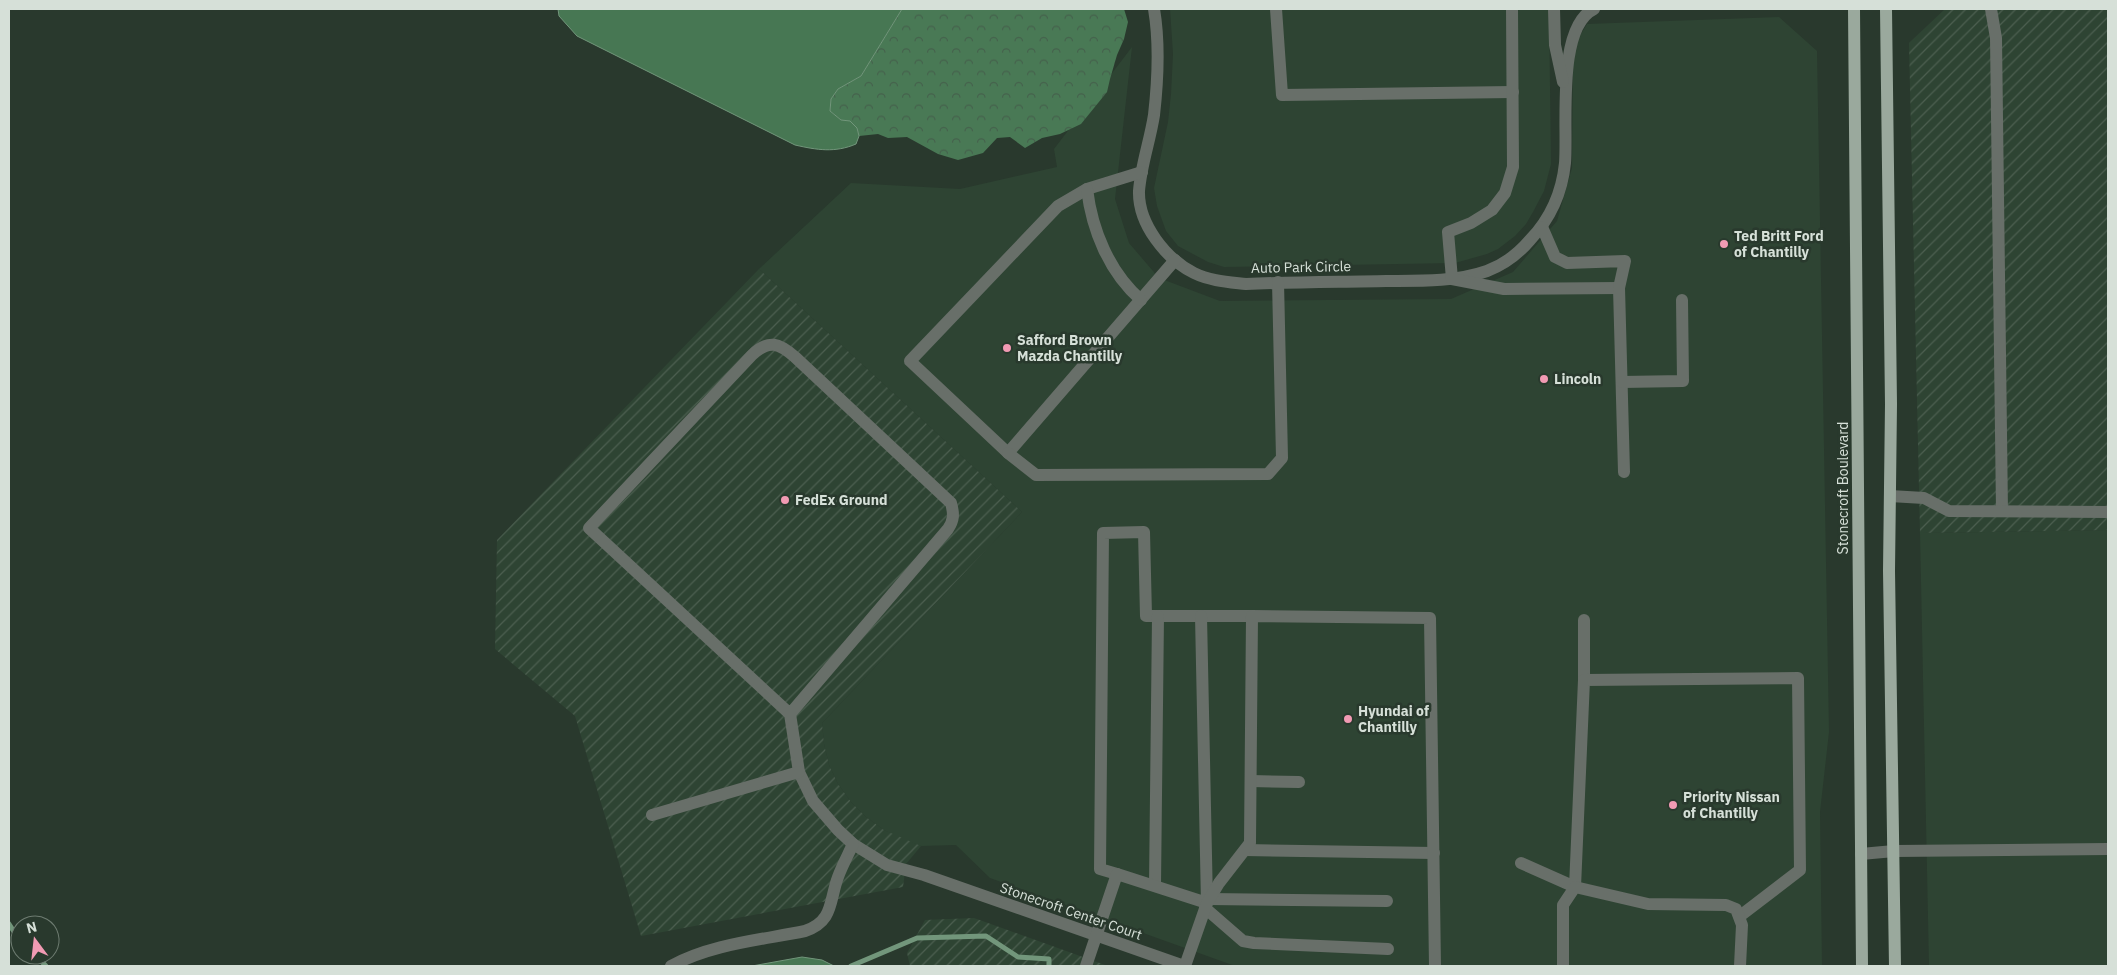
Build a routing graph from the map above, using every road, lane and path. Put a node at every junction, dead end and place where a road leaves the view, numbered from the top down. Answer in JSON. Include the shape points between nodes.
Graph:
{"nodes":[{"id":1,"x":1154,"y":9,"type":"edge"},
{"id":2,"x":1276,"y":9,"type":"edge"},
{"id":3,"x":1512,"y":9,"type":"edge"},
{"id":4,"x":1554,"y":9,"type":"edge"},
{"id":5,"x":1594,"y":9,"type":"edge"},
{"id":6,"x":1854,"y":9,"type":"edge"},
{"id":7,"x":1886,"y":9,"type":"edge"},
{"id":8,"x":1991,"y":9,"type":"edge"},
{"id":9,"x":1513,"y":92,"type":"junction"},
{"id":10,"x":1566,"y":95,"type":"junction"},
{"id":11,"x":1142,"y":172,"type":"junction"},
{"id":12,"x":1087,"y":189,"type":"junction"},
{"id":13,"x":1542,"y":228,"type":"junction"},
{"id":14,"x":1175,"y":260,"type":"junction"},
{"id":15,"x":1452,"y":279,"type":"junction"},
{"id":16,"x":1278,"y":282,"type":"junction"},
{"id":17,"x":1619,"y":288,"type":"junction"},
{"id":18,"x":1140,"y":300,"type":"junction"},
{"id":19,"x":1682,"y":300,"type":"dead end"},
{"id":20,"x":1622,"y":382,"type":"junction"},
{"id":21,"x":1008,"y":453,"type":"junction"},
{"id":22,"x":1624,"y":472,"type":"dead end"},
{"id":23,"x":1890,"y":496,"type":"junction"},
{"id":24,"x":2002,"y":511,"type":"junction"},
{"id":25,"x":2108,"y":512,"type":"edge"},
{"id":26,"x":1158,"y":616,"type":"junction"},
{"id":27,"x":1201,"y":616,"type":"junction"},
{"id":28,"x":1252,"y":616,"type":"junction"},
{"id":29,"x":1584,"y":620,"type":"dead end"},
{"id":30,"x":1584,"y":680,"type":"junction"},
{"id":31,"x":790,"y":714,"type":"junction"},
{"id":32,"x":799,"y":772,"type":"junction"},
{"id":33,"x":1250,"y":781,"type":"junction"},
{"id":34,"x":1299,"y":782,"type":"dead end"},
{"id":35,"x":652,"y":815,"type":"dead end"},
{"id":36,"x":852,"y":844,"type":"junction"},
{"id":37,"x":2108,"y":849,"type":"edge"},
{"id":38,"x":1245,"y":850,"type":"junction"},
{"id":39,"x":1894,"y":851,"type":"junction"},
{"id":40,"x":1434,"y":853,"type":"junction"},
{"id":41,"x":1861,"y":854,"type":"junction"},
{"id":42,"x":1521,"y":863,"type":"dead end"},
{"id":43,"x":1117,"y":874,"type":"junction"},
{"id":44,"x":1155,"y":885,"type":"junction"},
{"id":45,"x":1575,"y":887,"type":"junction"},
{"id":46,"x":1387,"y":901,"type":"dead end"},
{"id":47,"x":1207,"y":903,"type":"junction"},
{"id":48,"x":1740,"y":916,"type":"junction"},
{"id":49,"x":1096,"y":936,"type":"junction"},
{"id":50,"x":1388,"y":949,"type":"dead end"},
{"id":51,"x":671,"y":966,"type":"edge"},
{"id":52,"x":1086,"y":966,"type":"edge"},
{"id":53,"x":1185,"y":966,"type":"edge"},
{"id":54,"x":1435,"y":966,"type":"edge"},
{"id":55,"x":1563,"y":966,"type":"edge"},
{"id":56,"x":1740,"y":966,"type":"edge"},
{"id":57,"x":1862,"y":966,"type":"edge"},
{"id":58,"x":1895,"y":966,"type":"edge"}],
"edges":[{"from":1,"to":11,"type":"street","name":"Auto Park Circle","via":[[1158,32],[1158,74]]},
{"from":2,"to":9,"type":"street","via":[[1282,95]]},
{"from":3,"to":9,"type":"street"},
{"from":4,"to":10,"type":"street","name":"Auto Park Circle","via":[[1555,45]]},
{"from":5,"to":10,"type":"street","name":"Auto Park Circle","via":[[1579,23],[1570,44]]},
{"from":6,"to":41,"type":"main road","name":"Stonecroft Boulevard"},
{"from":7,"to":23,"type":"main road"},
{"from":8,"to":24,"type":"street","via":[[1996,38]]},
{"from":9,"to":15,"type":"street","via":[[1513,167],[1509,181],[1492,210],[1448,232]]},
{"from":10,"to":13,"type":"street","name":"Auto Park Circle","via":[[1565,164],[1552,213]]},
{"from":11,"to":12,"type":"street"},
{"from":11,"to":14,"type":"street","name":"Auto Park Circle","via":[[1139,192],[1142,212],[1161,247]]},
{"from":12,"to":18,"type":"street","via":[[1094,224],[1111,263],[1121,280]]},
{"from":12,"to":21,"type":"street","via":[[1050,213],[910,361]]},
{"from":13,"to":15,"type":"street","name":"Auto Park Circle","via":[[1506,261],[1488,271]]},
{"from":13,"to":17,"type":"street","via":[[1555,257],[1567,263],[1625,261]]},
{"from":14,"to":16,"type":"street","name":"Auto Park Circle","via":[[1194,273],[1215,280],[1246,284]]},
{"from":14,"to":18,"type":"street"},
{"from":15,"to":16,"type":"street","name":"Auto Park Circle"},
{"from":15,"to":17,"type":"street","via":[[1504,289]]},
{"from":16,"to":21,"type":"street","via":[[1282,458],[1268,474],[1036,476]]},
{"from":17,"to":20,"type":"street"},
{"from":18,"to":21,"type":"street"},
{"from":19,"to":20,"type":"street","via":[[1684,381]]},
{"from":20,"to":22,"type":"street"},
{"from":23,"to":24,"type":"street","via":[[1924,498],[1949,511]]},
{"from":23,"to":39,"type":"main road"},
{"from":24,"to":25,"type":"street"},
{"from":26,"to":27,"type":"street"},
{"from":26,"to":43,"type":"street","via":[[1146,616],[1144,532],[1103,533],[1100,869]]},
{"from":26,"to":44,"type":"street"},
{"from":27,"to":28,"type":"street"},
{"from":27,"to":47,"type":"street"},
{"from":28,"to":33,"type":"street"},
{"from":28,"to":40,"type":"street","via":[[1430,618]]},
{"from":29,"to":30,"type":"street"},
{"from":30,"to":45,"type":"street"},
{"from":30,"to":48,"type":"street","via":[[1798,678],[1800,870]]},
{"from":31,"to":31,"type":"street","via":[[589,528],[752,355],[772,344],[795,357],[951,503],[954,521]]},
{"from":31,"to":32,"type":"street","name":"Stonecroft Center Court"},
{"from":32,"to":35,"type":"street"},
{"from":32,"to":36,"type":"street","name":"Stonecroft Center Court","via":[[813,801]]},
{"from":33,"to":34,"type":"street"},
{"from":33,"to":38,"type":"street","via":[[1250,843]]},
{"from":36,"to":49,"type":"street","name":"Stonecroft Center Court","via":[[887,865]]},
{"from":36,"to":51,"type":"street","via":[[837,878],[828,915],[818,927],[720,948],[687,957]]},
{"from":37,"to":39,"type":"street"},
{"from":38,"to":40,"type":"street"},
{"from":38,"to":47,"type":"street"},
{"from":39,"to":41,"type":"street"},
{"from":39,"to":58,"type":"main road"},
{"from":40,"to":54,"type":"street"},
{"from":41,"to":57,"type":"main road","name":"Stonecroft Boulevard"},
{"from":42,"to":45,"type":"street"},
{"from":43,"to":44,"type":"street"},
{"from":43,"to":49,"type":"street"},
{"from":44,"to":47,"type":"street"},
{"from":45,"to":48,"type":"street","via":[[1648,904],[1726,905],[1736,909]]},
{"from":45,"to":55,"type":"street","via":[[1563,906]]},
{"from":46,"to":47,"type":"street"},
{"from":47,"to":50,"type":"street","via":[[1243,941]]},
{"from":47,"to":53,"type":"street"},
{"from":48,"to":56,"type":"street"},
{"from":49,"to":52,"type":"street"},
{"from":49,"to":53,"type":"street","name":"Stonecroft Center Court"}]}
